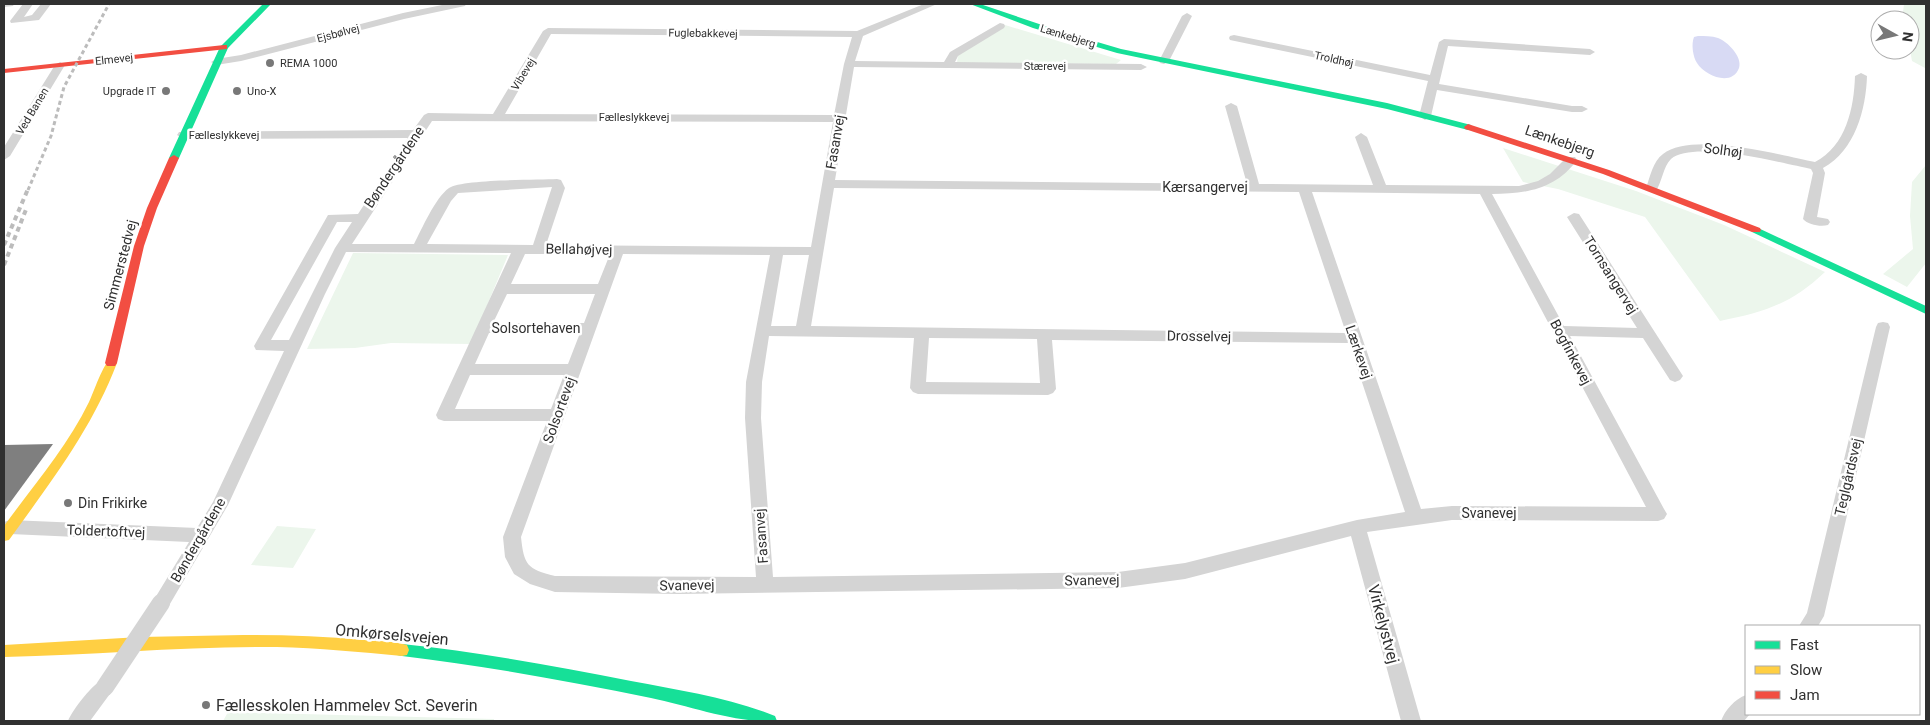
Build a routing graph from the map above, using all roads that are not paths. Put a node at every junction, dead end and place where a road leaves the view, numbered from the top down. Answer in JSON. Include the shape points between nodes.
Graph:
{"nodes":[{"id":1,"x":4,"y":4,"type":"edge"},
{"id":2,"x":9,"y":4,"type":"edge"},
{"id":3,"x":28,"y":4,"type":"edge"},
{"id":4,"x":46,"y":4,"type":"edge"},
{"id":5,"x":267,"y":4,"type":"edge"},
{"id":6,"x":461,"y":4,"type":"edge"},
{"id":7,"x":932,"y":4,"type":"edge"},
{"id":8,"x":974,"y":4,"type":"edge"},
{"id":9,"x":431,"y":7,"type":"edge"},
{"id":10,"x":1187,"y":16,"type":"dead end"},
{"id":11,"x":1000,"y":26,"type":"dead end"},
{"id":12,"x":548,"y":32,"type":"joint"},
{"id":13,"x":858,"y":34,"type":"junction"},
{"id":14,"x":1234,"y":38,"type":"dead end"},
{"id":15,"x":224,"y":47,"type":"junction"},
{"id":16,"x":1590,"y":52,"type":"dead end"},
{"id":17,"x":1164,"y":61,"type":"junction"},
{"id":18,"x":216,"y":62,"type":"junction"},
{"id":19,"x":848,"y":64,"type":"junction"},
{"id":20,"x":60,"y":65,"type":"junction"},
{"id":21,"x":948,"y":65,"type":"junction"},
{"id":22,"x":1141,"y":67,"type":"dead end"},
{"id":23,"x":4,"y":71,"type":"edge"},
{"id":24,"x":1861,"y":76,"type":"dead end"},
{"id":25,"x":1433,"y":83,"type":"junction"},
{"id":26,"x":1231,"y":106,"type":"dead end"},
{"id":27,"x":1582,"y":109,"type":"dead end"},
{"id":28,"x":428,"y":116,"type":"joint"},
{"id":29,"x":498,"y":116,"type":"junction"},
{"id":30,"x":1425,"y":116,"type":"junction"},
{"id":31,"x":839,"y":118,"type":"junction"},
{"id":32,"x":415,"y":134,"type":"junction"},
{"id":33,"x":183,"y":136,"type":"junction"},
{"id":34,"x":1361,"y":137,"type":"dead end"},
{"id":35,"x":4,"y":156,"type":"edge"},
{"id":36,"x":1571,"y":160,"type":"junction"},
{"id":37,"x":1816,"y":166,"type":"junction"},
{"id":38,"x":828,"y":184,"type":"junction"},
{"id":39,"x":1254,"y":187,"type":"junction"},
{"id":40,"x":1304,"y":188,"type":"junction"},
{"id":41,"x":1381,"y":188,"type":"junction"},
{"id":42,"x":1652,"y":188,"type":"junction"},
{"id":43,"x":1484,"y":190,"type":"junction"},
{"id":44,"x":1574,"y":217,"type":"dead end"},
{"id":45,"x":360,"y":218,"type":"junction"},
{"id":46,"x":1823,"y":222,"type":"dead end"},
{"id":47,"x":342,"y":248,"type":"junction"},
{"id":48,"x":418,"y":249,"type":"junction"},
{"id":49,"x":520,"y":249,"type":"junction"},
{"id":50,"x":538,"y":249,"type":"junction"},
{"id":51,"x":618,"y":250,"type":"junction"},
{"id":52,"x":777,"y":251,"type":"junction"},
{"id":53,"x":815,"y":251,"type":"junction"},
{"id":54,"x":502,"y":289,"type":"junction"},
{"id":55,"x":603,"y":289,"type":"junction"},
{"id":56,"x":1926,"y":310,"type":"edge"},
{"id":57,"x":1883,"y":327,"type":"dead end"},
{"id":58,"x":484,"y":328,"type":"junction"},
{"id":59,"x":588,"y":328,"type":"junction"},
{"id":60,"x":802,"y":330,"type":"junction"},
{"id":61,"x":762,"y":331,"type":"junction"},
{"id":62,"x":1560,"y":331,"type":"junction"},
{"id":63,"x":922,"y":332,"type":"junction"},
{"id":64,"x":1648,"y":333,"type":"junction"},
{"id":65,"x":1044,"y":334,"type":"junction"},
{"id":66,"x":1354,"y":338,"type":"junction"},
{"id":67,"x":294,"y":345,"type":"junction"},
{"id":68,"x":465,"y":369,"type":"junction"},
{"id":69,"x":573,"y":370,"type":"junction"},
{"id":70,"x":1675,"y":376,"type":"dead end"},
{"id":71,"x":556,"y":415,"type":"junction"},
{"id":72,"x":1658,"y":514,"type":"joint"},
{"id":73,"x":1415,"y":517,"type":"junction"},
{"id":74,"x":1357,"y":527,"type":"junction"},
{"id":75,"x":7,"y":531,"type":"edge"},
{"id":76,"x":203,"y":535,"type":"junction"},
{"id":77,"x":522,"y":570,"type":"joint"},
{"id":78,"x":764,"y":584,"type":"junction"},
{"id":79,"x":1809,"y":625,"type":"edge"},
{"id":80,"x":4,"y":651,"type":"edge"},
{"id":81,"x":1745,"y":705,"type":"edge"},
{"id":82,"x":78,"y":721,"type":"edge"},
{"id":83,"x":770,"y":721,"type":"edge"},
{"id":84,"x":1411,"y":721,"type":"edge"},
{"id":85,"x":1731,"y":721,"type":"edge"}],
"edges":[{"from":1,"to":2,"type":"street"},
{"from":3,"to":4,"type":"street","via":[[15,20],[36,18]]},
{"from":5,"to":15,"type":"street","name":"Simmerstedvej"},
{"from":6,"to":9,"type":"street","name":"Ejsbølvej"},
{"from":7,"to":13,"type":"street"},
{"from":8,"to":17,"type":"street","name":"Lænkebjerg","via":[[1065,36]]},
{"from":9,"to":18,"type":"street","name":"Ejsbølvej"},
{"from":10,"to":17,"type":"street"},
{"from":11,"to":21,"type":"street","via":[[954,54]]},
{"from":12,"to":13,"type":"street","name":"Fuglebakkevej"},
{"from":12,"to":29,"type":"street","name":"Vibevej"},
{"from":13,"to":19,"type":"street","name":"Fasanvej"},
{"from":14,"to":25,"type":"street","name":"Troldhøj"},
{"from":15,"to":18,"type":"street","name":"Simmerstedvej"},
{"from":15,"to":20,"type":"street","name":"Elmevej"},
{"from":16,"to":25,"type":"street","via":[[1444,42]]},
{"from":17,"to":30,"type":"street","name":"Lænkebjerg","via":[[1347,97]]},
{"from":18,"to":33,"type":"street","name":"Simmerstedvej"},
{"from":19,"to":21,"type":"street","name":"Stærevej"},
{"from":19,"to":31,"type":"street","name":"Fasanvej"},
{"from":20,"to":23,"type":"street","name":"Elmevej"},
{"from":20,"to":35,"type":"street","name":"Ved Banen"},
{"from":21,"to":22,"type":"street","name":"Stærevej"},
{"from":24,"to":37,"type":"street","via":[[1856,120],[1846,140],[1825,163]]},
{"from":25,"to":27,"type":"street","name":"Troldhøj"},
{"from":25,"to":30,"type":"street"},
{"from":26,"to":39,"type":"street"},
{"from":28,"to":29,"type":"street","name":"Fælleslykkevej"},
{"from":28,"to":32,"type":"street","name":"Bøndergårdene"},
{"from":29,"to":31,"type":"street","name":"Fælleslykkevej"},
{"from":30,"to":36,"type":"street","name":"Lænkebjerg"},
{"from":31,"to":38,"type":"street","name":"Fasanvej"},
{"from":32,"to":33,"type":"street","name":"Fælleslykkevej"},
{"from":32,"to":45,"type":"street","name":"Bøndergårdene"},
{"from":33,"to":75,"type":"street","name":"Simmerstedvej","via":[[139,246],[110,365],[96,399],[76,435]]},
{"from":34,"to":41,"type":"street"},
{"from":36,"to":42,"type":"street","name":"Lænkebjerg"},
{"from":36,"to":43,"type":"street","name":"Kærsangervej","via":[[1559,175],[1542,185],[1519,190]]},
{"from":37,"to":42,"type":"street","name":"Solhøj","via":[[1723,149],[1690,147],[1666,157]]},
{"from":37,"to":46,"type":"street","via":[[1819,173],[1810,219]]},
{"from":38,"to":39,"type":"street","name":"Kærsangervej"},
{"from":38,"to":53,"type":"street","name":"Fasanvej"},
{"from":39,"to":40,"type":"street","name":"Kærsangervej"},
{"from":40,"to":41,"type":"street","name":"Kærsangervej"},
{"from":40,"to":66,"type":"street","name":"Lærkevej"},
{"from":41,"to":43,"type":"street","name":"Kærsangervej"},
{"from":42,"to":56,"type":"street","name":"Lænkebjerg","via":[[1761,232]]},
{"from":43,"to":62,"type":"street","name":"Bogfinkevej"},
{"from":44,"to":64,"type":"street","name":"Tornsangervej"},
{"from":45,"to":47,"type":"street","name":"Bøndergårdene"},
{"from":45,"to":67,"type":"street","name":"Bøndergårdene","via":[[334,218],[261,346]]},
{"from":47,"to":48,"type":"street","name":"Bellahøjvej"},
{"from":47,"to":67,"type":"street","name":"Bøndergårdene"},
{"from":48,"to":49,"type":"street","name":"Bellahøjvej"},
{"from":48,"to":50,"type":"street","via":[[454,190],[466,186],[557,183],[560,188]]},
{"from":49,"to":50,"type":"street","name":"Bellahøjvej"},
{"from":49,"to":54,"type":"street","name":"Solsortehaven"},
{"from":50,"to":51,"type":"street","name":"Bellahøjvej"},
{"from":51,"to":52,"type":"street","name":"Bellahøjvej"},
{"from":51,"to":55,"type":"street","name":"Solsortevej"},
{"from":52,"to":53,"type":"street","name":"Bellahøjvej"},
{"from":52,"to":61,"type":"street","name":"Fasanvej"},
{"from":53,"to":60,"type":"street","name":"Fasanvej"},
{"from":54,"to":55,"type":"street"},
{"from":54,"to":58,"type":"street","name":"Solsortehaven"},
{"from":55,"to":59,"type":"street","name":"Solsortevej"},
{"from":57,"to":79,"type":"street","name":"Teglgårdsvej","via":[[1815,616]]},
{"from":58,"to":59,"type":"street","name":"Solsortehaven"},
{"from":58,"to":68,"type":"street","name":"Solsortehaven"},
{"from":59,"to":69,"type":"street","name":"Solsortevej"},
{"from":60,"to":61,"type":"street","name":"Drosselvej"},
{"from":60,"to":63,"type":"street","name":"Drosselvej"},
{"from":61,"to":78,"type":"street","name":"Fasanvej","via":[[754,382],[754,418]]},
{"from":62,"to":64,"type":"street","name":"Tornsangervej"},
{"from":62,"to":72,"type":"street","name":"Bogfinkevej"},
{"from":63,"to":65,"type":"street","name":"Drosselvej"},
{"from":63,"to":65,"type":"street","via":[[918,388],[1048,390]]},
{"from":64,"to":70,"type":"street","name":"Tornsangervej"},
{"from":65,"to":66,"type":"street","name":"Drosselvej"},
{"from":66,"to":73,"type":"street","name":"Lærkevej"},
{"from":67,"to":76,"type":"street","name":"Bøndergårdene"},
{"from":68,"to":69,"type":"street"},
{"from":68,"to":71,"type":"street","name":"Solsortehaven","via":[[444,415]]},
{"from":69,"to":71,"type":"street","name":"Solsortevej"},
{"from":71,"to":77,"type":"street","name":"Solsortevej","via":[[512,537],[514,558]]},
{"from":72,"to":73,"type":"street","name":"Svanevej","via":[[1452,513]]},
{"from":73,"to":74,"type":"street","name":"Svanevej"},
{"from":74,"to":78,"type":"street","name":"Svanevej","via":[[1185,571],[1118,580]]},
{"from":74,"to":84,"type":"street","name":"Virkelystvej"},
{"from":75,"to":76,"type":"street","name":"Toldertoftvej"},
{"from":76,"to":82,"type":"street","name":"Bøndergårdene","bridge":true,"via":[[162,603]]},
{"from":77,"to":78,"type":"street","name":"Svanevej","via":[[537,579],[556,584]]},
{"from":80,"to":83,"type":"street","name":"Omkørselsvejen","via":[[270,641],[404,649],[524,665],[660,693]]},
{"from":81,"to":85,"type":"street"}]}
